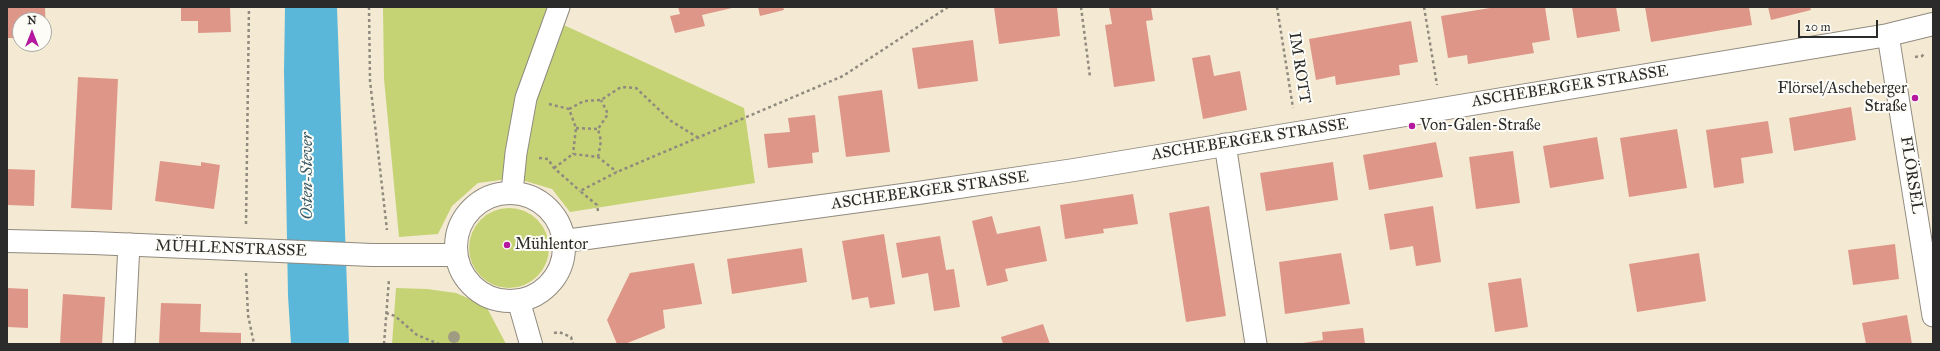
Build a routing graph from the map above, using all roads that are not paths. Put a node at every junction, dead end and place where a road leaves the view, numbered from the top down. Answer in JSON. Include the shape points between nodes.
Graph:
{"nodes":[{"id":1,"x":559,"y":7,"type":"edge"},
{"id":2,"x":1933,"y":24,"type":"edge"},
{"id":3,"x":1888,"y":35,"type":"junction"},
{"id":4,"x":1225,"y":144,"type":"junction"},
{"id":5,"x":512,"y":192,"type":"junction"},
{"id":6,"x":7,"y":241,"type":"edge"},
{"id":7,"x":565,"y":241,"type":"junction"},
{"id":8,"x":129,"y":244,"type":"junction"},
{"id":9,"x":456,"y":255,"type":"junction"},
{"id":10,"x":519,"y":302,"type":"junction"},
{"id":11,"x":1933,"y":316,"type":"edge"},
{"id":12,"x":124,"y":344,"type":"edge"},
{"id":13,"x":531,"y":344,"type":"edge"},
{"id":14,"x":1256,"y":344,"type":"edge"}],
"edges":[{"from":1,"to":5,"type":"street","via":[[526,98]]},
{"from":2,"to":3,"type":"street","name":"ASCHEBERGER STRASSE"},
{"from":3,"to":4,"type":"street","name":"ASCHEBERGER STRASSE"},
{"from":3,"to":11,"type":"street","name":"FLÖRSEL"},
{"from":4,"to":7,"type":"street","name":"ASCHEBERGER STRASSE","via":[[918,193]]},
{"from":4,"to":14,"type":"street"},
{"from":5,"to":7,"type":"street","via":[[544,204],[556,217]]},
{"from":5,"to":9,"type":"street","via":[[489,197],[472,208],[460,226],[456,240]]},
{"from":6,"to":8,"type":"street","name":"MÜHLENSTRASSE"},
{"from":7,"to":10,"type":"street","via":[[561,268],[551,284],[537,295]]},
{"from":8,"to":9,"type":"street","name":"MÜHLENSTRASSE","via":[[381,255]]},
{"from":8,"to":12,"type":"street"},
{"from":9,"to":10,"type":"street","via":[[468,282],[482,295],[500,301]]},
{"from":10,"to":13,"type":"street"}]}
